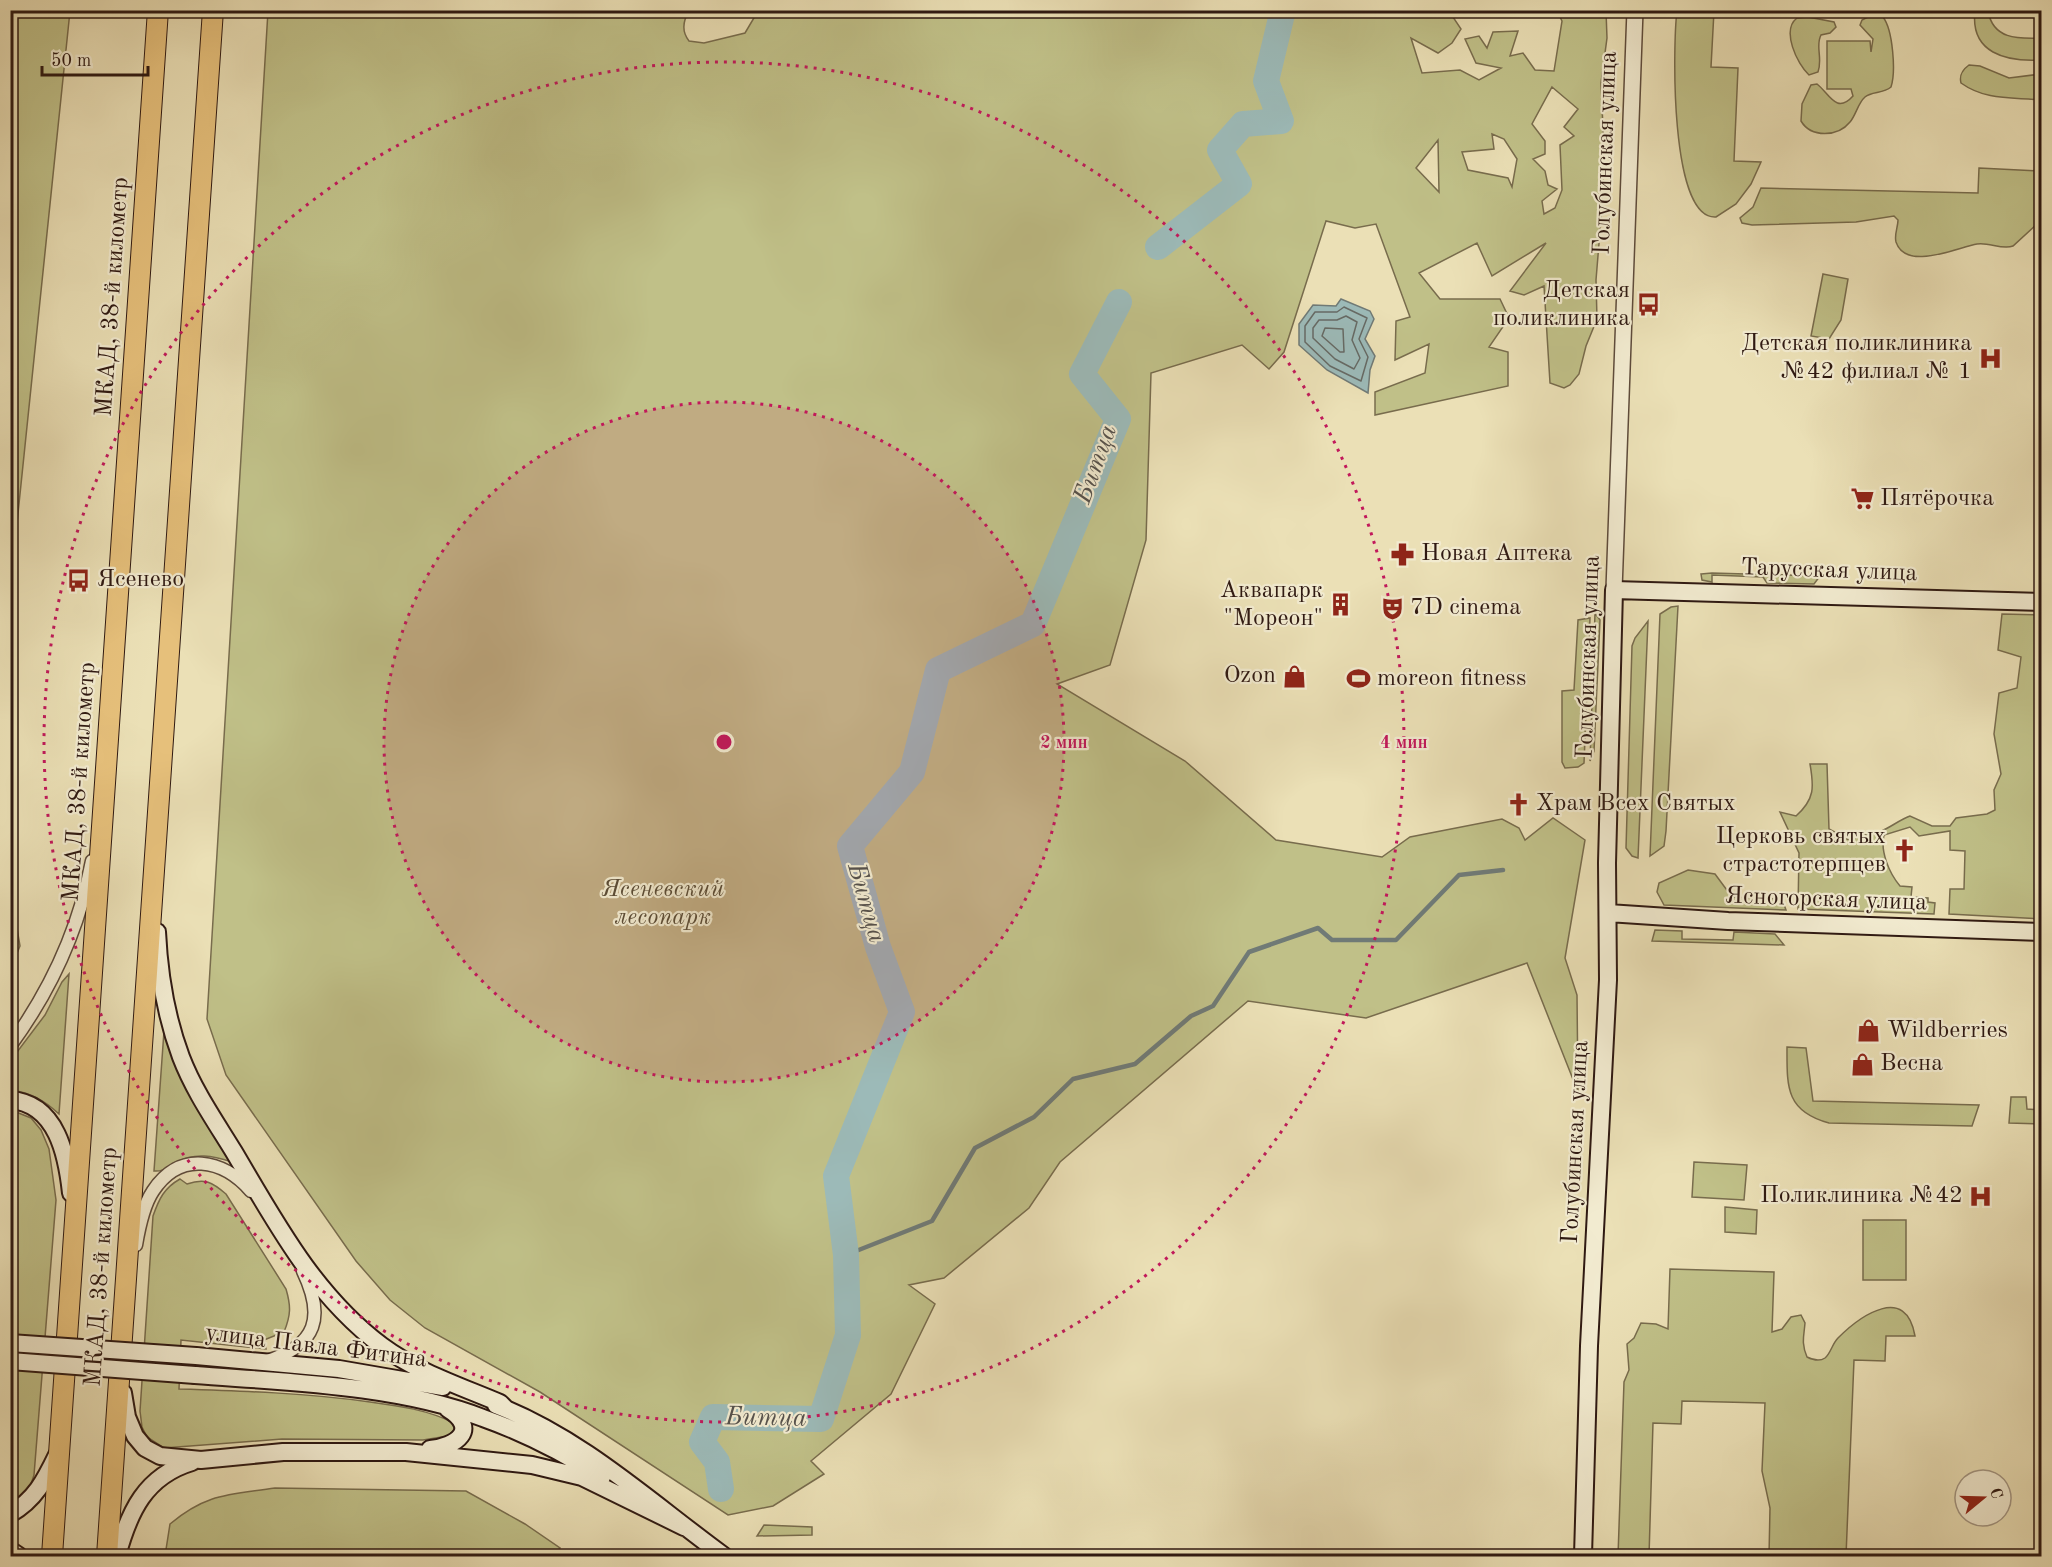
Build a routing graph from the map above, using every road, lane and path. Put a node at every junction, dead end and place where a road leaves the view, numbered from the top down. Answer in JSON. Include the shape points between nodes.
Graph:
{"nodes":[{"id":1,"x":158,"y":10,"type":"edge"},
{"id":2,"x":213,"y":10,"type":"edge"},
{"id":3,"x":1635,"y":10,"type":"edge"},
{"id":4,"x":1614,"y":590,"type":"junction"},
{"id":5,"x":2042,"y":602,"type":"edge"},
{"id":6,"x":104,"y":795,"type":"junction"},
{"id":7,"x":154,"y":874,"type":"junction"},
{"id":8,"x":1608,"y":914,"type":"junction"},
{"id":9,"x":2042,"y":932,"type":"edge"},
{"id":10,"x":10,"y":1046,"type":"edge"},
{"id":11,"x":10,"y":1100,"type":"edge"},
{"id":12,"x":261,"y":1202,"type":"junction"},
{"id":13,"x":296,"y":1257,"type":"junction"},
{"id":14,"x":72,"y":1271,"type":"junction"},
{"id":15,"x":123,"y":1329,"type":"junction"},
{"id":16,"x":10,"y":1342,"type":"edge"},
{"id":17,"x":10,"y":1361,"type":"edge"},
{"id":18,"x":263,"y":1362,"type":"junction"},
{"id":19,"x":442,"y":1405,"type":"junction"},
{"id":20,"x":506,"y":1409,"type":"junction"},
{"id":21,"x":59,"y":1452,"type":"junction"},
{"id":22,"x":406,"y":1452,"type":"junction"},
{"id":23,"x":201,"y":1460,"type":"junction"},
{"id":24,"x":10,"y":1514,"type":"edge"},
{"id":25,"x":684,"y":1527,"type":"junction"},
{"id":26,"x":10,"y":1550,"type":"edge"},
{"id":27,"x":19,"y":1557,"type":"edge"},
{"id":28,"x":52,"y":1557,"type":"edge"},
{"id":29,"x":107,"y":1557,"type":"edge"},
{"id":30,"x":117,"y":1557,"type":"edge"},
{"id":31,"x":724,"y":1557,"type":"edge"},
{"id":32,"x":1583,"y":1557,"type":"edge"}],
"edges":[{"from":1,"to":6,"type":"highway","name":"МКАД, 38-й километр"},
{"from":2,"to":7,"type":"highway","name":"МКАД, 38-й километр"},
{"from":3,"to":4,"type":"street","name":"Голубинская улица"},
{"from":4,"to":5,"type":"main road","name":"Тарусская улица"},
{"from":4,"to":8,"type":"main road","name":"Голубинская улица"},
{"from":6,"to":10,"type":"street","via":[[74,932],[33,1015]]},
{"from":6,"to":14,"type":"highway","name":"МКАД, 38-й километр"},
{"from":7,"to":12,"type":"main road","via":[[158,958],[173,1032],[190,1076]]},
{"from":7,"to":15,"type":"highway","name":"МКАД, 38-й километр"},
{"from":8,"to":9,"type":"main road","name":"Ясногорская улица"},
{"from":8,"to":32,"type":"main road","name":"Голубинская улица"},
{"from":11,"to":14,"type":"main road","via":[[35,1107],[48,1119],[61,1142],[71,1198]]},
{"from":12,"to":13,"type":"main road"},
{"from":12,"to":15,"type":"street","via":[[241,1180],[211,1163],[195,1163],[164,1178],[142,1214]]},
{"from":13,"to":18,"type":"street","via":[[312,1289],[314,1325],[297,1349]]},
{"from":13,"to":20,"type":"main road","via":[[340,1309],[381,1346],[413,1367],[500,1402]]},
{"from":14,"to":21,"type":"highway","name":"МКАД, 38-й километр"},
{"from":15,"to":23,"type":"main road","via":[[123,1395],[135,1436],[145,1448],[160,1456]]},
{"from":15,"to":29,"type":"highway","name":"МКАД, 38-й километр"},
{"from":16,"to":18,"type":"main road","name":"улица Павла Фитина","bridge":true},
{"from":17,"to":19,"type":"main road","name":"улица Павла Фитина","bridge":true,"via":[[338,1388]]},
{"from":18,"to":20,"type":"main road","name":"улица Павла Фитина","via":[[400,1378],[444,1387]]},
{"from":19,"to":22,"type":"main road","via":[[458,1415],[463,1424],[463,1434],[457,1442],[444,1448]]},
{"from":19,"to":25,"type":"main road","name":"улица Павла Фитина","via":[[482,1417],[571,1457]]},
{"from":20,"to":25,"type":"main road","name":"улица Павла Фитина","via":[[573,1444]]},
{"from":21,"to":24,"type":"main road","via":[[37,1494]]},
{"from":21,"to":28,"type":"highway","name":"МКАД, 38-й километр"},
{"from":22,"to":23,"type":"main road","via":[[283,1452]]},
{"from":22,"to":25,"type":"main road","via":[[532,1465],[573,1474]]},
{"from":23,"to":30,"type":"main road","via":[[164,1474],[147,1488],[124,1528]]},
{"from":25,"to":31,"type":"main road","name":"улица Павла Фитина"},
{"from":26,"to":27,"type":"main road"}]}
